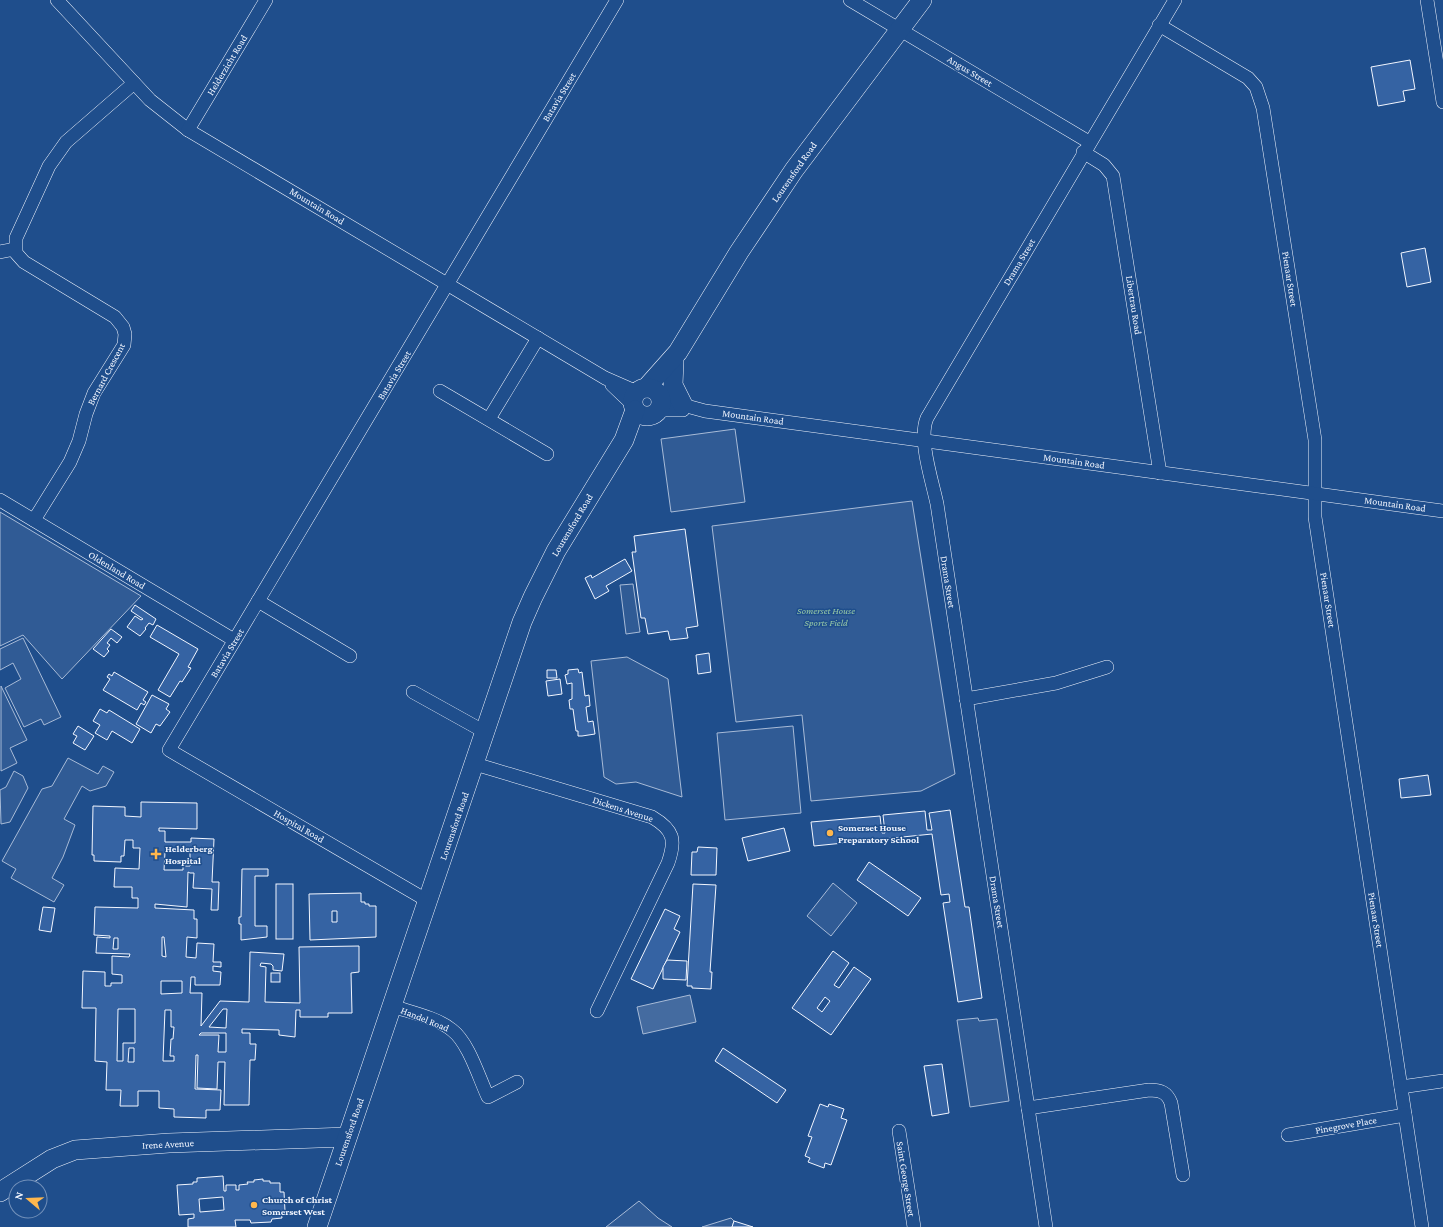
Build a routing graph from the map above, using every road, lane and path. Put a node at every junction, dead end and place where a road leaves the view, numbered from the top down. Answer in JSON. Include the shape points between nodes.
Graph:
{"nodes":[{"id":1,"x":57,"y":0,"type":"edge"},
{"id":2,"x":266,"y":0,"type":"edge"},
{"id":3,"x":617,"y":0,"type":"edge"},
{"id":4,"x":850,"y":0,"type":"edge"},
{"id":5,"x":922,"y":0,"type":"edge"},
{"id":6,"x":1175,"y":0,"type":"edge"},
{"id":7,"x":1428,"y":0,"type":"edge"},
{"id":8,"x":1159,"y":25,"type":"junction"},
{"id":9,"x":900,"y":30,"type":"junction"},
{"id":10,"x":134,"y":83,"type":"junction"},
{"id":11,"x":1443,"y":102,"type":"edge"},
{"id":12,"x":188,"y":130,"type":"junction"},
{"id":13,"x":1086,"y":147,"type":"junction"},
{"id":14,"x":15,"y":249,"type":"junction"},
{"id":15,"x":0,"y":252,"type":"edge"},
{"id":16,"x":448,"y":284,"type":"junction"},
{"id":17,"x":538,"y":338,"type":"junction"},
{"id":18,"x":676,"y":356,"type":"junction"},
{"id":19,"x":440,"y":391,"type":"dead end"},
{"id":20,"x":647,"y":402,"type":"junction"},
{"id":21,"x":683,"y":405,"type":"junction"},
{"id":22,"x":705,"y":410,"type":"junction"},
{"id":23,"x":489,"y":419,"type":"junction"},
{"id":24,"x":923,"y":440,"type":"junction"},
{"id":25,"x":547,"y":454,"type":"dead end"},
{"id":26,"x":1160,"y":473,"type":"junction"},
{"id":27,"x":1314,"y":493,"type":"junction"},
{"id":28,"x":0,"y":500,"type":"edge"},
{"id":29,"x":1443,"y":511,"type":"edge"},
{"id":30,"x":34,"y":520,"type":"junction"},
{"id":31,"x":258,"y":601,"type":"junction"},
{"id":32,"x":234,"y":640,"type":"junction"},
{"id":33,"x":350,"y":656,"type":"dead end"},
{"id":34,"x":1107,"y":667,"type":"dead end"},
{"id":35,"x":413,"y":692,"type":"dead end"},
{"id":36,"x":966,"y":699,"type":"junction"},
{"id":37,"x":485,"y":732,"type":"junction"},
{"id":38,"x":169,"y":750,"type":"joint"},
{"id":39,"x":475,"y":764,"type":"junction"},
{"id":40,"x":428,"y":901,"type":"junction"},
{"id":41,"x":392,"y":1006,"type":"junction"},
{"id":42,"x":597,"y":1011,"type":"dead end"},
{"id":43,"x":1443,"y":1081,"type":"edge"},
{"id":44,"x":517,"y":1082,"type":"dead end"},
{"id":45,"x":1401,"y":1088,"type":"junction"},
{"id":46,"x":1028,"y":1108,"type":"junction"},
{"id":47,"x":1405,"y":1115,"type":"junction"},
{"id":48,"x":899,"y":1131,"type":"dead end"},
{"id":49,"x":1288,"y":1135,"type":"dead end"},
{"id":50,"x":348,"y":1137,"type":"junction"},
{"id":51,"x":1183,"y":1175,"type":"dead end"},
{"id":52,"x":0,"y":1192,"type":"edge"},
{"id":53,"x":317,"y":1227,"type":"edge"},
{"id":54,"x":914,"y":1227,"type":"edge"},
{"id":55,"x":1046,"y":1227,"type":"edge"},
{"id":56,"x":1422,"y":1227,"type":"edge"}],
"edges":[{"from":1,"to":10,"type":"street","name":"Mountain Road"},
{"from":2,"to":12,"type":"street","name":"Helderzicht Road"},
{"from":3,"to":16,"type":"street","name":"Batavia Street"},
{"from":4,"to":9,"type":"street","name":"Angus Street"},
{"from":5,"to":9,"type":"street","name":"Lourensford Road"},
{"from":6,"to":8,"type":"street","name":"Drama Street"},
{"from":7,"to":11,"type":"street"},
{"from":8,"to":13,"type":"street","name":"Drama Street"},
{"from":8,"to":27,"type":"street","name":"Pienaar Street","via":[[1248,78],[1260,96],[1315,440]]},
{"from":9,"to":13,"type":"street","name":"Angus Street"},
{"from":9,"to":18,"type":"street","name":"Lourensford Road","via":[[794,170],[739,252]]},
{"from":10,"to":12,"type":"street","name":"Mountain Road","via":[[150,100]]},
{"from":10,"to":14,"type":"street","via":[[66,142],[57,154],[16,238]]},
{"from":12,"to":16,"type":"street","name":"Mountain Road"},
{"from":13,"to":24,"type":"street","name":"Drama Street","via":[[927,418]]},
{"from":13,"to":26,"type":"street","name":"Libertrau Road","via":[[1113,176]]},
{"from":14,"to":15,"type":"street"},
{"from":14,"to":30,"type":"street","name":"Bernard Crescent","via":[[24,262],[115,317],[125,334],[122,350],[89,403],[75,452]]},
{"from":16,"to":17,"type":"street","name":"Mountain Road"},
{"from":16,"to":31,"type":"street","name":"Batavia Street"},
{"from":17,"to":20,"type":"street","name":"Mountain Road"},
{"from":17,"to":23,"type":"street"},
{"from":18,"to":20,"type":"street","name":"Lourensford Road"},
{"from":18,"to":21,"type":"street","via":[[673,385]]},
{"from":19,"to":23,"type":"street"},
{"from":20,"to":21,"type":"street","name":"Mountain Road"},
{"from":20,"to":22,"type":"street","name":"Mountain Road"},
{"from":20,"to":37,"type":"street","name":"Lourensford Road","via":[[556,551],[533,597]]},
{"from":21,"to":22,"type":"street","name":"Mountain Road"},
{"from":22,"to":24,"type":"street","name":"Mountain Road"},
{"from":23,"to":25,"type":"street"},
{"from":24,"to":26,"type":"street","name":"Mountain Road"},
{"from":24,"to":36,"type":"street","name":"Drama Street","via":[[937,504]]},
{"from":26,"to":27,"type":"street","name":"Mountain Road"},
{"from":27,"to":29,"type":"street","name":"Mountain Road"},
{"from":27,"to":45,"type":"street","name":"Pienaar Street","via":[[1315,517]]},
{"from":28,"to":30,"type":"street","name":"Oldenland Road"},
{"from":30,"to":32,"type":"street","name":"Oldenland Road"},
{"from":31,"to":32,"type":"street","name":"Batavia Street"},
{"from":31,"to":33,"type":"street"},
{"from":32,"to":38,"type":"street","name":"Batavia Street"},
{"from":34,"to":36,"type":"street","via":[[1056,683]]},
{"from":35,"to":37,"type":"street"},
{"from":36,"to":46,"type":"street","name":"Drama Street"},
{"from":37,"to":39,"type":"street","name":"Lourensford Road"},
{"from":38,"to":40,"type":"street","name":"Hospital Road"},
{"from":39,"to":40,"type":"street","name":"Lourensford Road"},
{"from":39,"to":42,"type":"street","name":"Dickens Avenue","via":[[652,818],[663,824],[670,832],[673,841],[668,863]]},
{"from":40,"to":41,"type":"street","name":"Lourensford Road"},
{"from":41,"to":44,"type":"street","name":"Handel Road","via":[[438,1022],[452,1030],[465,1044],[488,1097]]},
{"from":41,"to":50,"type":"street","name":"Lourensford Road"},
{"from":43,"to":45,"type":"street"},
{"from":45,"to":47,"type":"street","name":"Pienaar Street"},
{"from":46,"to":51,"type":"street","via":[[1149,1090],[1164,1092],[1172,1103]]},
{"from":46,"to":55,"type":"street","name":"Drama Street"},
{"from":47,"to":49,"type":"street","name":"Pinegrove Place"},
{"from":47,"to":56,"type":"street","name":"Pienaar Street"},
{"from":48,"to":54,"type":"street","name":"Saint George Street"},
{"from":50,"to":52,"type":"street","name":"Irene Avenue","via":[[169,1143],[75,1150],[52,1159]]},
{"from":50,"to":53,"type":"street","name":"Lourensford Road"}]}
